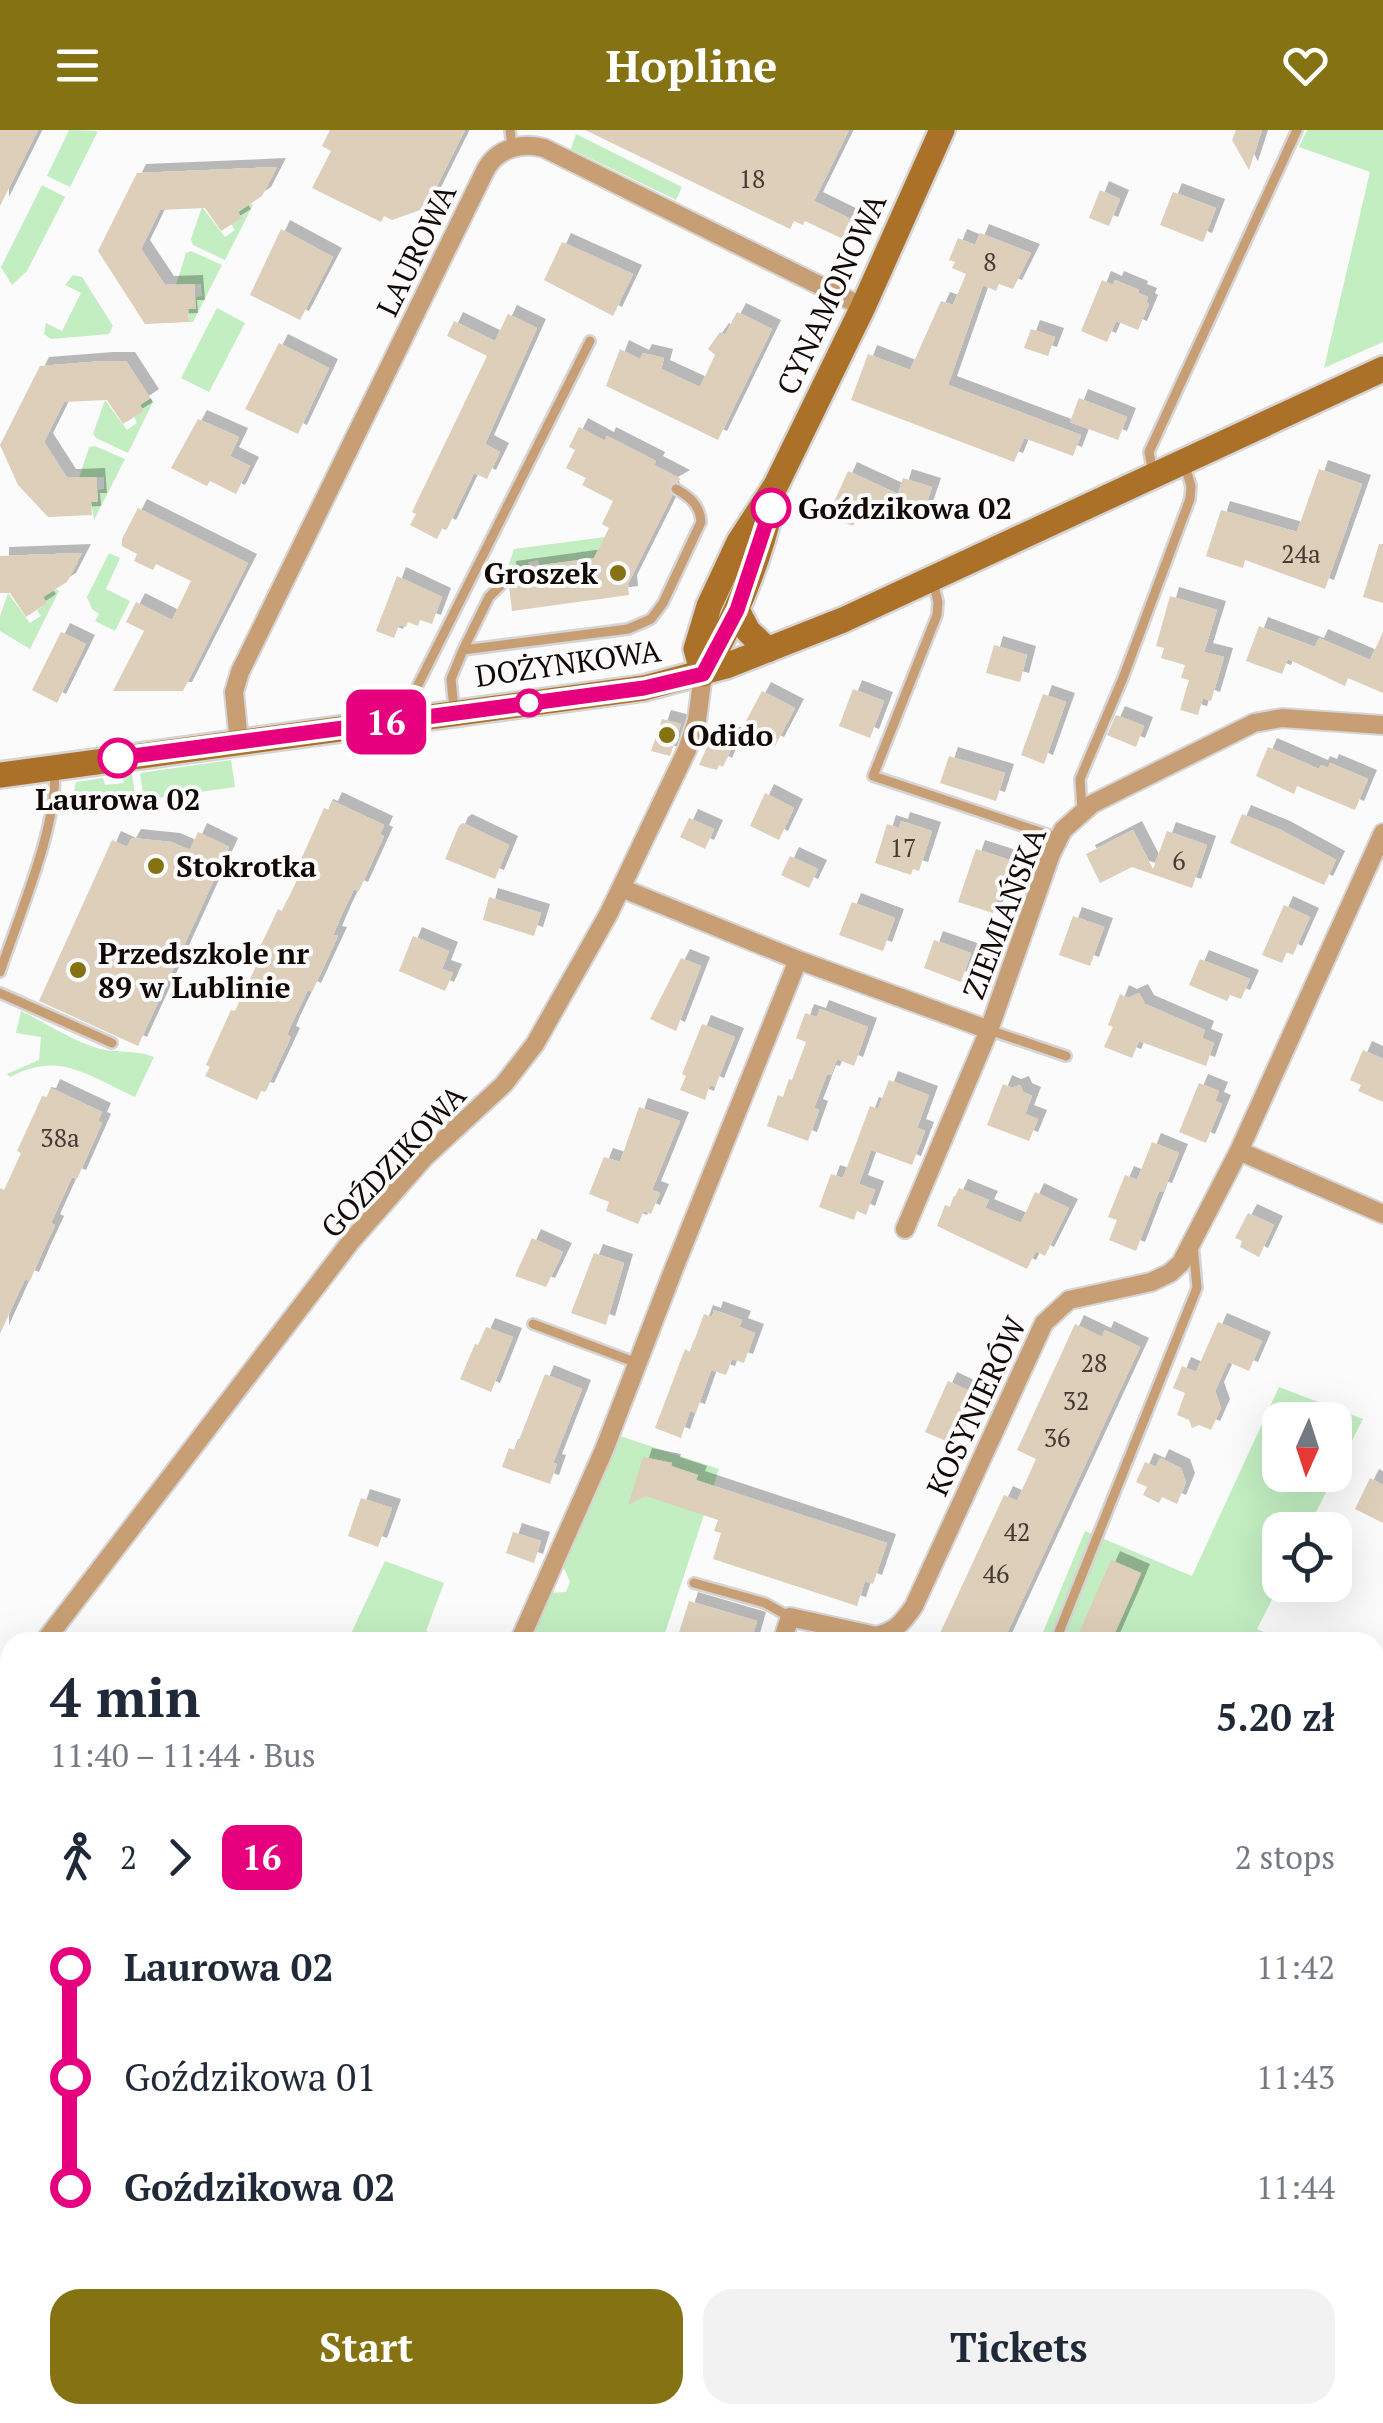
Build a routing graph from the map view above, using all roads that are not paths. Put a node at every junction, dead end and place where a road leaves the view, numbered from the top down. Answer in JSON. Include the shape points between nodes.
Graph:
{"nodes":[{"id":1,"x":942,"y":130,"type":"edge"},
{"id":2,"x":1297,"y":130,"type":"edge"},
{"id":3,"x":511,"y":139,"type":"edge"},
{"id":4,"x":863,"y":307,"type":"junction"},
{"id":5,"x":590,"y":341,"type":"dead end"},
{"id":6,"x":1383,"y":369,"type":"edge"},
{"id":7,"x":1184,"y":463,"type":"junction"},
{"id":8,"x":1154,"y":477,"type":"junction"},
{"id":9,"x":776,"y":485,"type":"junction"},
{"id":10,"x":676,"y":489,"type":"dead end"},
{"id":11,"x":932,"y":580,"type":"junction"},
{"id":12,"x":500,"y":586,"type":"dead end"},
{"id":13,"x":737,"y":610,"type":"junction"},
{"id":14,"x":463,"y":650,"type":"junction"},
{"id":15,"x":768,"y":650,"type":"junction"},
{"id":16,"x":703,"y":674,"type":"junction"},
{"id":17,"x":455,"y":712,"type":"junction"},
{"id":18,"x":418,"y":717,"type":"junction"},
{"id":19,"x":1383,"y":725,"type":"edge"},
{"id":20,"x":239,"y":742,"type":"junction"},
{"id":21,"x":54,"y":767,"type":"junction"},
{"id":22,"x":0,"y":775,"type":"edge"},
{"id":23,"x":1082,"y":810,"type":"junction"},
{"id":24,"x":1383,"y":833,"type":"edge"},
{"id":25,"x":1058,"y":838,"type":"junction"},
{"id":26,"x":621,"y":888,"type":"junction"},
{"id":27,"x":798,"y":960,"type":"junction"},
{"id":28,"x":0,"y":972,"type":"edge"},
{"id":29,"x":0,"y":992,"type":"edge"},
{"id":30,"x":989,"y":1030,"type":"junction"},
{"id":31,"x":112,"y":1043,"type":"dead end"},
{"id":32,"x":1066,"y":1056,"type":"dead end"},
{"id":33,"x":1238,"y":1151,"type":"junction"},
{"id":34,"x":1383,"y":1214,"type":"edge"},
{"id":35,"x":906,"y":1229,"type":"dead end"},
{"id":36,"x":1193,"y":1245,"type":"junction"},
{"id":37,"x":534,"y":1324,"type":"dead end"},
{"id":38,"x":637,"y":1363,"type":"junction"},
{"id":39,"x":694,"y":1583,"type":"dead end"},
{"id":40,"x":790,"y":1617,"type":"junction"},
{"id":41,"x":52,"y":1632,"type":"edge"},
{"id":42,"x":524,"y":1632,"type":"edge"},
{"id":43,"x":785,"y":1632,"type":"edge"},
{"id":44,"x":858,"y":1632,"type":"edge"},
{"id":45,"x":892,"y":1632,"type":"edge"},
{"id":46,"x":1058,"y":1632,"type":"edge"}],
"edges":[{"from":1,"to":4,"type":"street","name":"CYNAMONOWA"},
{"from":2,"to":8,"type":"lane","via":[[1149,452]]},
{"from":3,"to":4,"type":"street","name":"LAUROWA","via":[[544,148]]},
{"from":3,"to":20,"type":"street","name":"LAUROWA","via":[[486,170],[256,638],[234,692]]},
{"from":4,"to":9,"type":"street","name":"CYNAMONOWA"},
{"from":5,"to":18,"type":"lane","via":[[417,687]]},
{"from":6,"to":7,"type":"street","name":"DOŻYNKOWA"},
{"from":7,"to":8,"type":"street","name":"DOŻYNKOWA"},
{"from":7,"to":23,"type":"lane","via":[[1190,499],[1080,779]]},
{"from":8,"to":11,"type":"street","name":"DOŻYNKOWA"},
{"from":9,"to":13,"type":"street","name":"CYNAMONOWA"},
{"from":9,"to":16,"type":"street","name":"CYNAMONOWA","via":[[739,542],[699,632]]},
{"from":10,"to":14,"type":"lane","via":[[694,502],[701,522],[651,619],[628,629]]},
{"from":11,"to":15,"type":"street","name":"DOŻYNKOWA"},
{"from":11,"to":25,"type":"lane","via":[[937,615],[873,776]]},
{"from":12,"to":14,"type":"lane"},
{"from":13,"to":15,"type":"street"},
{"from":13,"to":16,"type":"street","name":"CYNAMONOWA"},
{"from":14,"to":17,"type":"lane","via":[[451,679]]},
{"from":15,"to":16,"type":"street","name":"DOŻYNKOWA"},
{"from":16,"to":17,"type":"street","name":"DOŻYNKOWA"},
{"from":16,"to":26,"type":"street","name":"GOŹDZIKOWA","via":[[687,750]]},
{"from":17,"to":18,"type":"street","name":"DOŻYNKOWA"},
{"from":18,"to":20,"type":"street","name":"DOŻYNKOWA"},
{"from":19,"to":23,"type":"street","name":"ZIEMIAŃSKA","via":[[1268,719]]},
{"from":20,"to":21,"type":"street","name":"DOŻYNKOWA"},
{"from":21,"to":22,"type":"street","name":"DOŻYNKOWA"},
{"from":21,"to":28,"type":"lane","via":[[50,820]]},
{"from":23,"to":25,"type":"street","name":"ZIEMIAŃSKA"},
{"from":24,"to":33,"type":"street","name":"KOSYNIERÓW"},
{"from":25,"to":30,"type":"street","name":"ZIEMIAŃSKA"},
{"from":26,"to":27,"type":"street","name":"ZIEMIAŃSKA"},
{"from":26,"to":41,"type":"street","name":"GOŹDZIKOWA","via":[[519,1067],[424,1158],[352,1240]]},
{"from":27,"to":30,"type":"street","name":"ZIEMIAŃSKA"},
{"from":27,"to":38,"type":"street"},
{"from":29,"to":31,"type":"lane"},
{"from":30,"to":32,"type":"lane"},
{"from":30,"to":35,"type":"street"},
{"from":33,"to":34,"type":"street"},
{"from":33,"to":36,"type":"street","name":"KOSYNIERÓW"},
{"from":36,"to":45,"type":"street","name":"KOSYNIERÓW","via":[[1161,1278],[1069,1300],[1054,1311],[914,1606]]},
{"from":36,"to":46,"type":"lane","via":[[1197,1288]]},
{"from":37,"to":38,"type":"lane"},
{"from":38,"to":42,"type":"street"},
{"from":39,"to":40,"type":"lane"},
{"from":40,"to":43,"type":"street"},
{"from":40,"to":44,"type":"street","name":"KOSYNIERÓW"}]}
